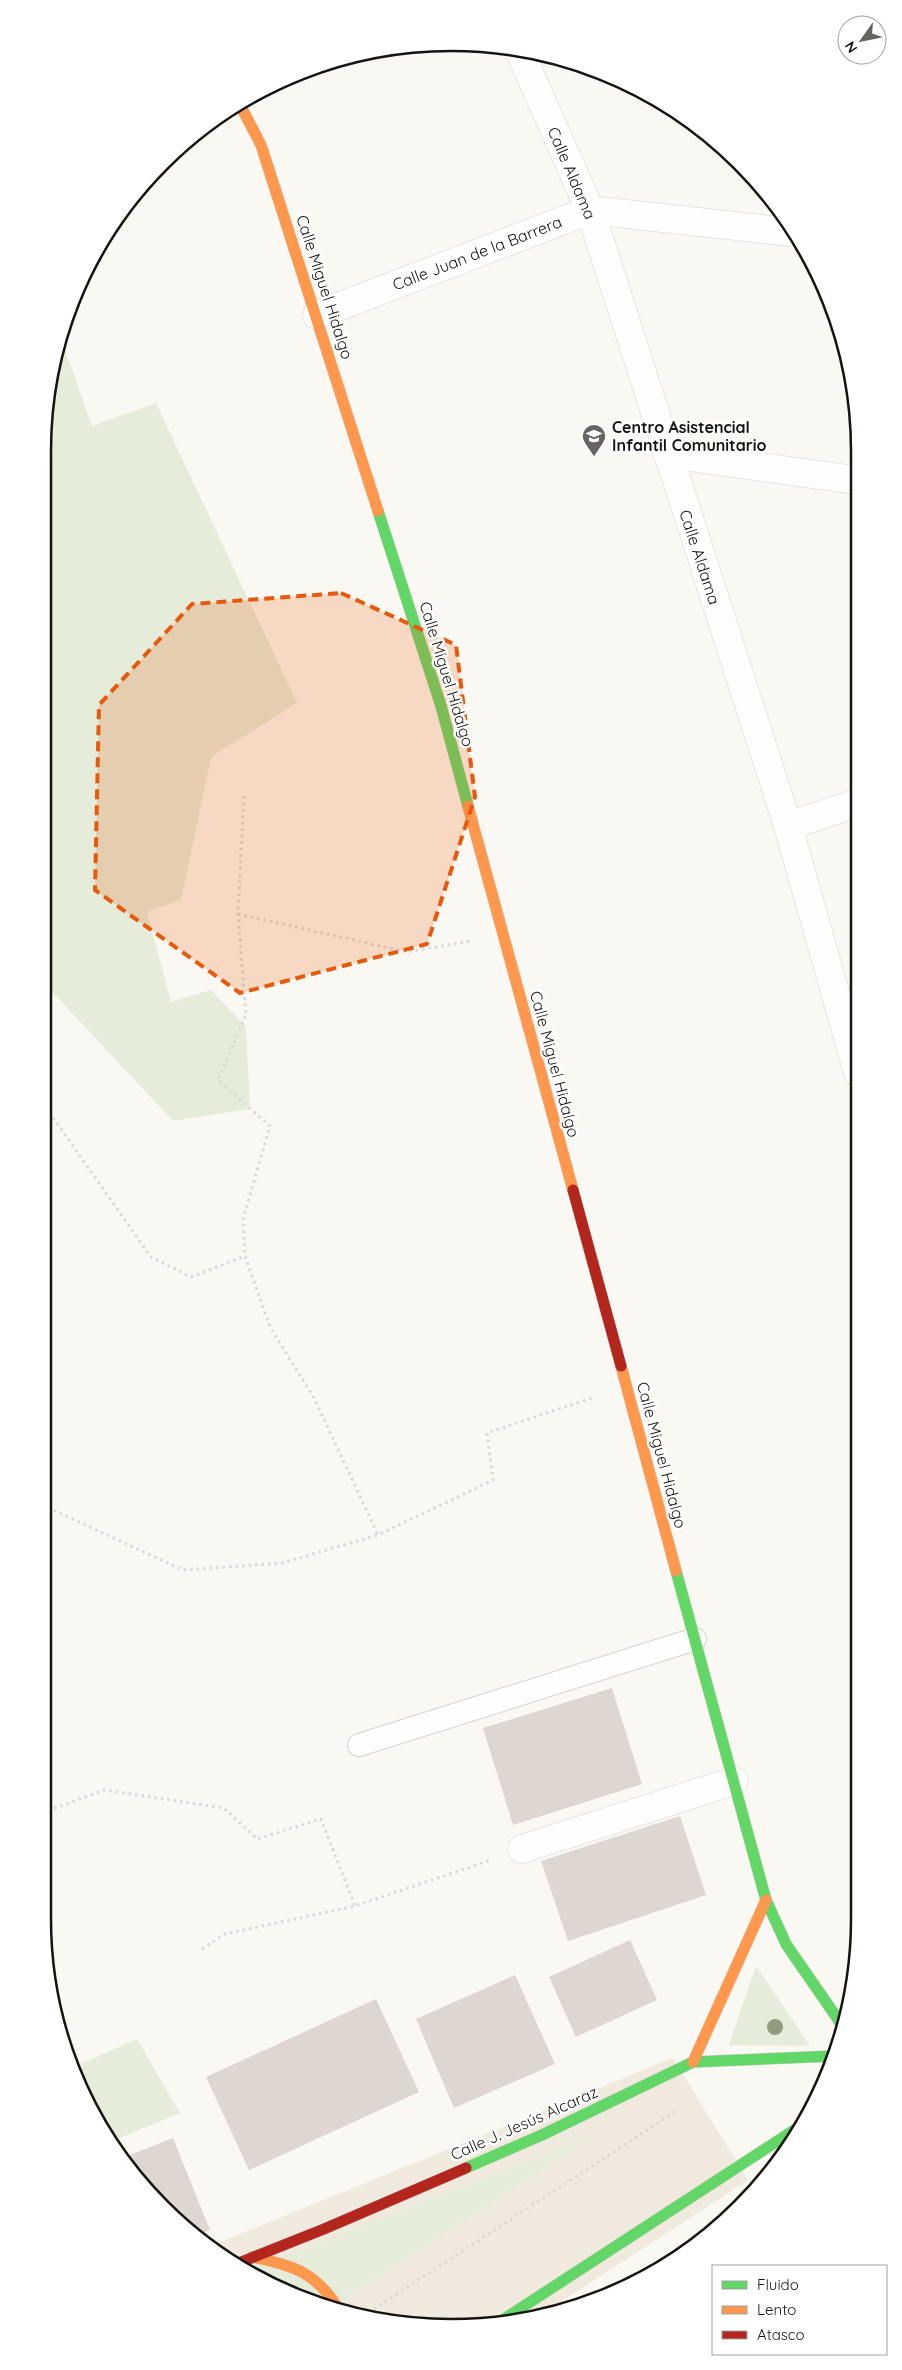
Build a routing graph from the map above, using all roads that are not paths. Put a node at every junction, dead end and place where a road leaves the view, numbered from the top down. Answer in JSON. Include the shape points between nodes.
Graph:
{"nodes":[{"id":1,"x":523,"y":58,"type":"edge"},
{"id":2,"x":243,"y":110,"type":"edge"},
{"id":3,"x":590,"y":210,"type":"junction"},
{"id":4,"x":785,"y":231,"type":"edge"},
{"id":5,"x":317,"y":315,"type":"junction"},
{"id":6,"x":667,"y":454,"type":"junction"},
{"id":7,"x":851,"y":479,"type":"edge"},
{"id":8,"x":851,"y":805,"type":"edge"},
{"id":9,"x":788,"y":826,"type":"junction"},
{"id":10,"x":851,"y":1048,"type":"edge"},
{"id":11,"x":695,"y":1638,"type":"junction"},
{"id":12,"x":359,"y":1745,"type":"dead end"},
{"id":13,"x":734,"y":1781,"type":"junction"},
{"id":14,"x":522,"y":1849,"type":"road end"},
{"id":15,"x":766,"y":1900,"type":"junction"},
{"id":16,"x":838,"y":2019,"type":"edge"},
{"id":17,"x":826,"y":2056,"type":"edge"},
{"id":18,"x":693,"y":2062,"type":"junction"},
{"id":19,"x":787,"y":2135,"type":"edge"},
{"id":20,"x":252,"y":2257,"type":"junction"},
{"id":21,"x":244,"y":2261,"type":"edge"},
{"id":22,"x":335,"y":2301,"type":"edge"},
{"id":23,"x":512,"y":2314,"type":"edge"}],
"edges":[{"from":1,"to":3,"type":"street","name":"Calle Aldama"},
{"from":2,"to":5,"type":"main road","name":"Calle Miguel Hidalgo","via":[[261,145]]},
{"from":3,"to":4,"type":"street","name":"Calle Juan de la Barrera"},
{"from":3,"to":5,"type":"street","name":"Calle Juan de la Barrera"},
{"from":3,"to":6,"type":"street","name":"Calle Aldama"},
{"from":5,"to":11,"type":"main road","name":"Calle Miguel Hidalgo","via":[[441,706]]},
{"from":6,"to":7,"type":"street"},
{"from":6,"to":9,"type":"street","name":"Calle Aldama"},
{"from":8,"to":9,"type":"street"},
{"from":9,"to":10,"type":"street","name":"Calle Aldama"},
{"from":11,"to":12,"type":"lane"},
{"from":11,"to":13,"type":"main road","name":"Calle Miguel Hidalgo"},
{"from":13,"to":14,"type":"street"},
{"from":13,"to":15,"type":"main road","name":"Calle Miguel Hidalgo"},
{"from":15,"to":16,"type":"main road","name":"Calle Miguel Hidalgo","via":[[786,1944]]},
{"from":15,"to":18,"type":"main road"},
{"from":17,"to":18,"type":"main road","name":"Calle J. Jesús Alcaraz"},
{"from":18,"to":20,"type":"main road","name":"Calle J. Jesús Alcaraz","via":[[544,2134]]},
{"from":19,"to":23,"type":"main road"},
{"from":20,"to":21,"type":"main road","name":"Calle J. Jesús Alcaraz"},
{"from":20,"to":22,"type":"main road","via":[[290,2264],[311,2276],[330,2292]]}]}
